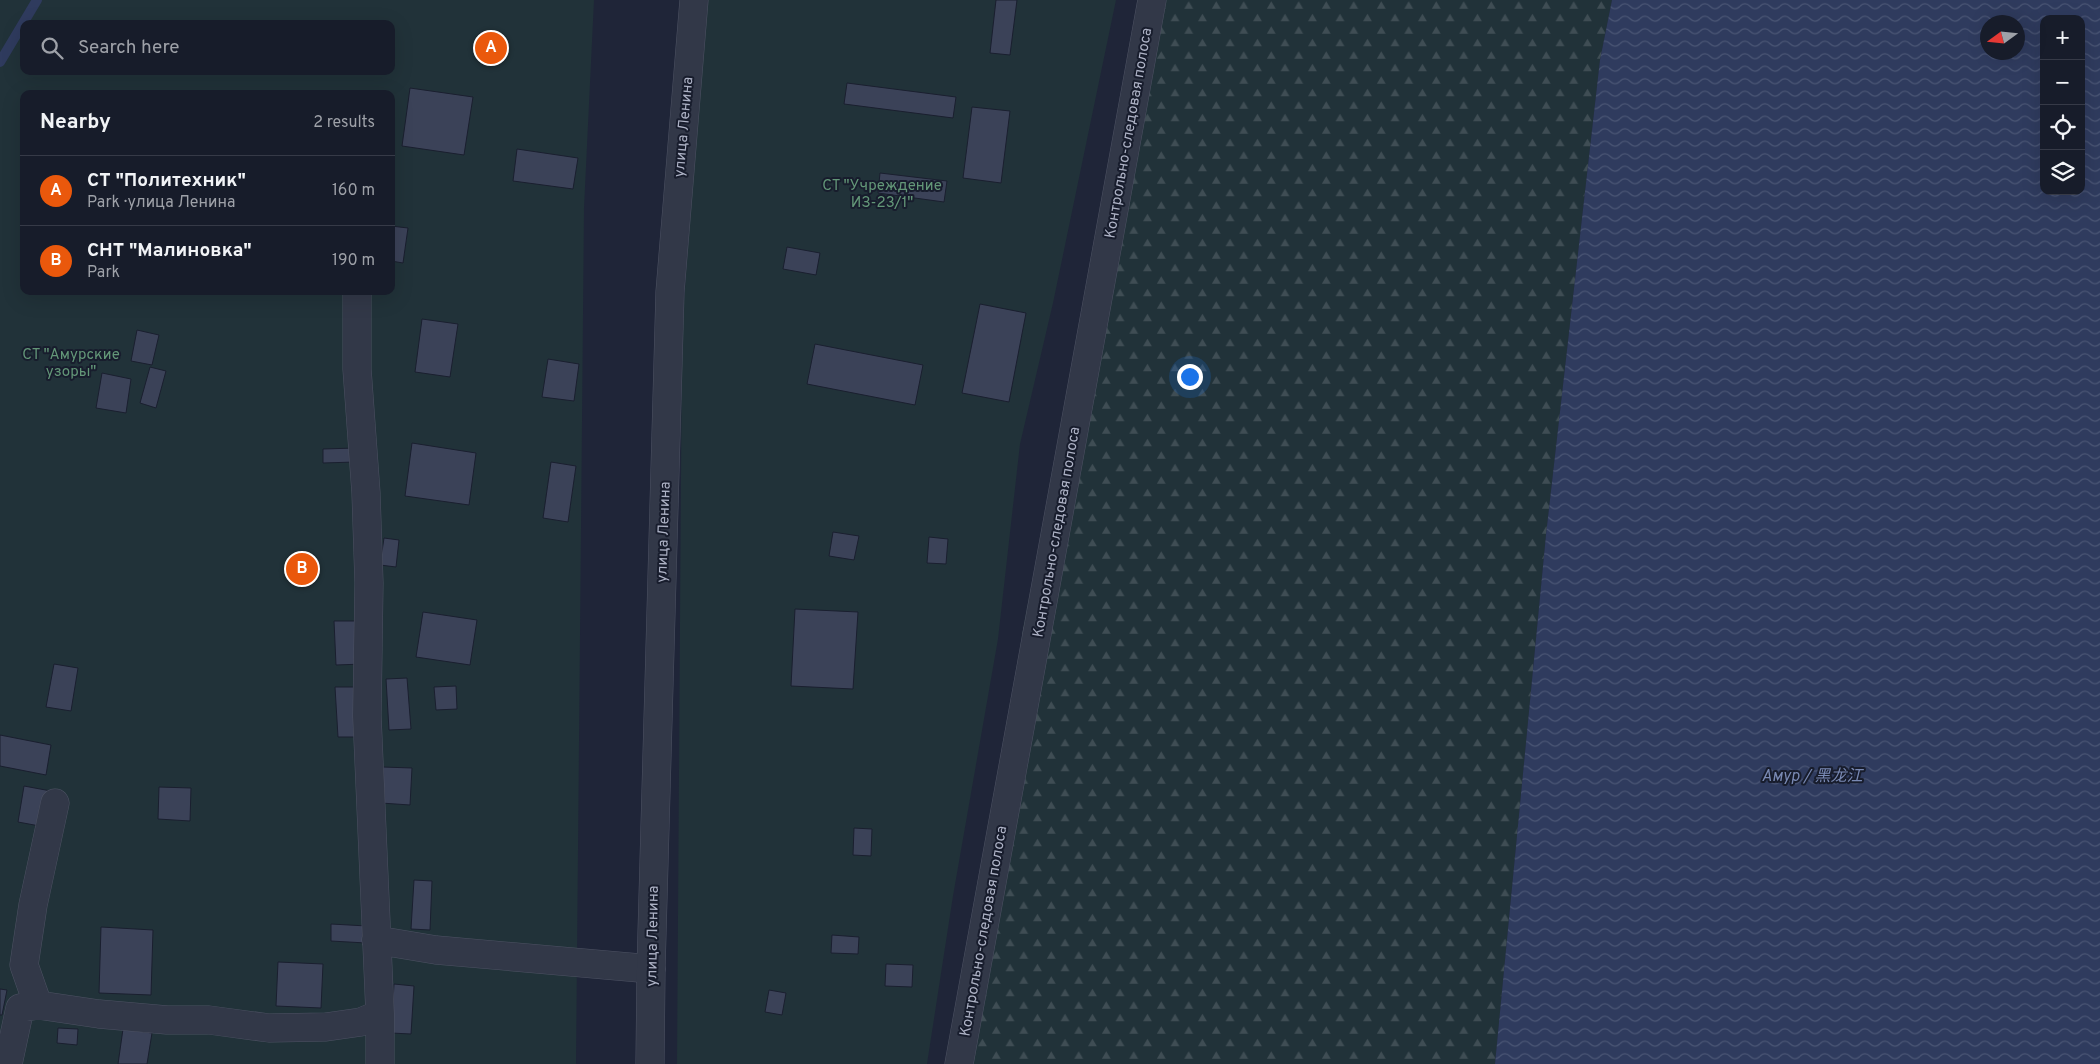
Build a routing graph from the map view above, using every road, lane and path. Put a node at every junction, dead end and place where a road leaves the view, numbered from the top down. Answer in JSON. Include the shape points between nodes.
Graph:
{"nodes":[{"id":1,"x":694,"y":0,"type":"edge"},
{"id":2,"x":1152,"y":0,"type":"edge"},
{"id":3,"x":357,"y":295,"type":"edge"},
{"id":4,"x":55,"y":803,"type":"dead end"},
{"id":5,"x":376,"y":940,"type":"junction"},
{"id":6,"x":651,"y":969,"type":"junction"},
{"id":7,"x":38,"y":1005,"type":"junction"},
{"id":8,"x":380,"y":1014,"type":"junction"},
{"id":9,"x":8,"y":1064,"type":"edge"},
{"id":10,"x":380,"y":1064,"type":"edge"},
{"id":11,"x":650,"y":1064,"type":"edge"},
{"id":12,"x":959,"y":1064,"type":"edge"}],
"edges":[{"from":1,"to":6,"type":"street","name":"улица Ленина","via":[[670,292]]},
{"from":2,"to":12,"type":"street","name":"Контрольно-следовая полоса"},
{"from":3,"to":5,"type":"street","via":[[369,583],[367,716]]},
{"from":4,"to":7,"type":"street","via":[[33,905],[24,966]]},
{"from":5,"to":6,"type":"street","via":[[436,950]]},
{"from":5,"to":8,"type":"street"},
{"from":6,"to":11,"type":"street","name":"улица Ленина"},
{"from":7,"to":8,"type":"street","via":[[99,1014],[209,1020],[268,1028],[326,1027],[361,1022]]},
{"from":7,"to":9,"type":"street","via":[[20,1008]]},
{"from":8,"to":10,"type":"street"}]}
